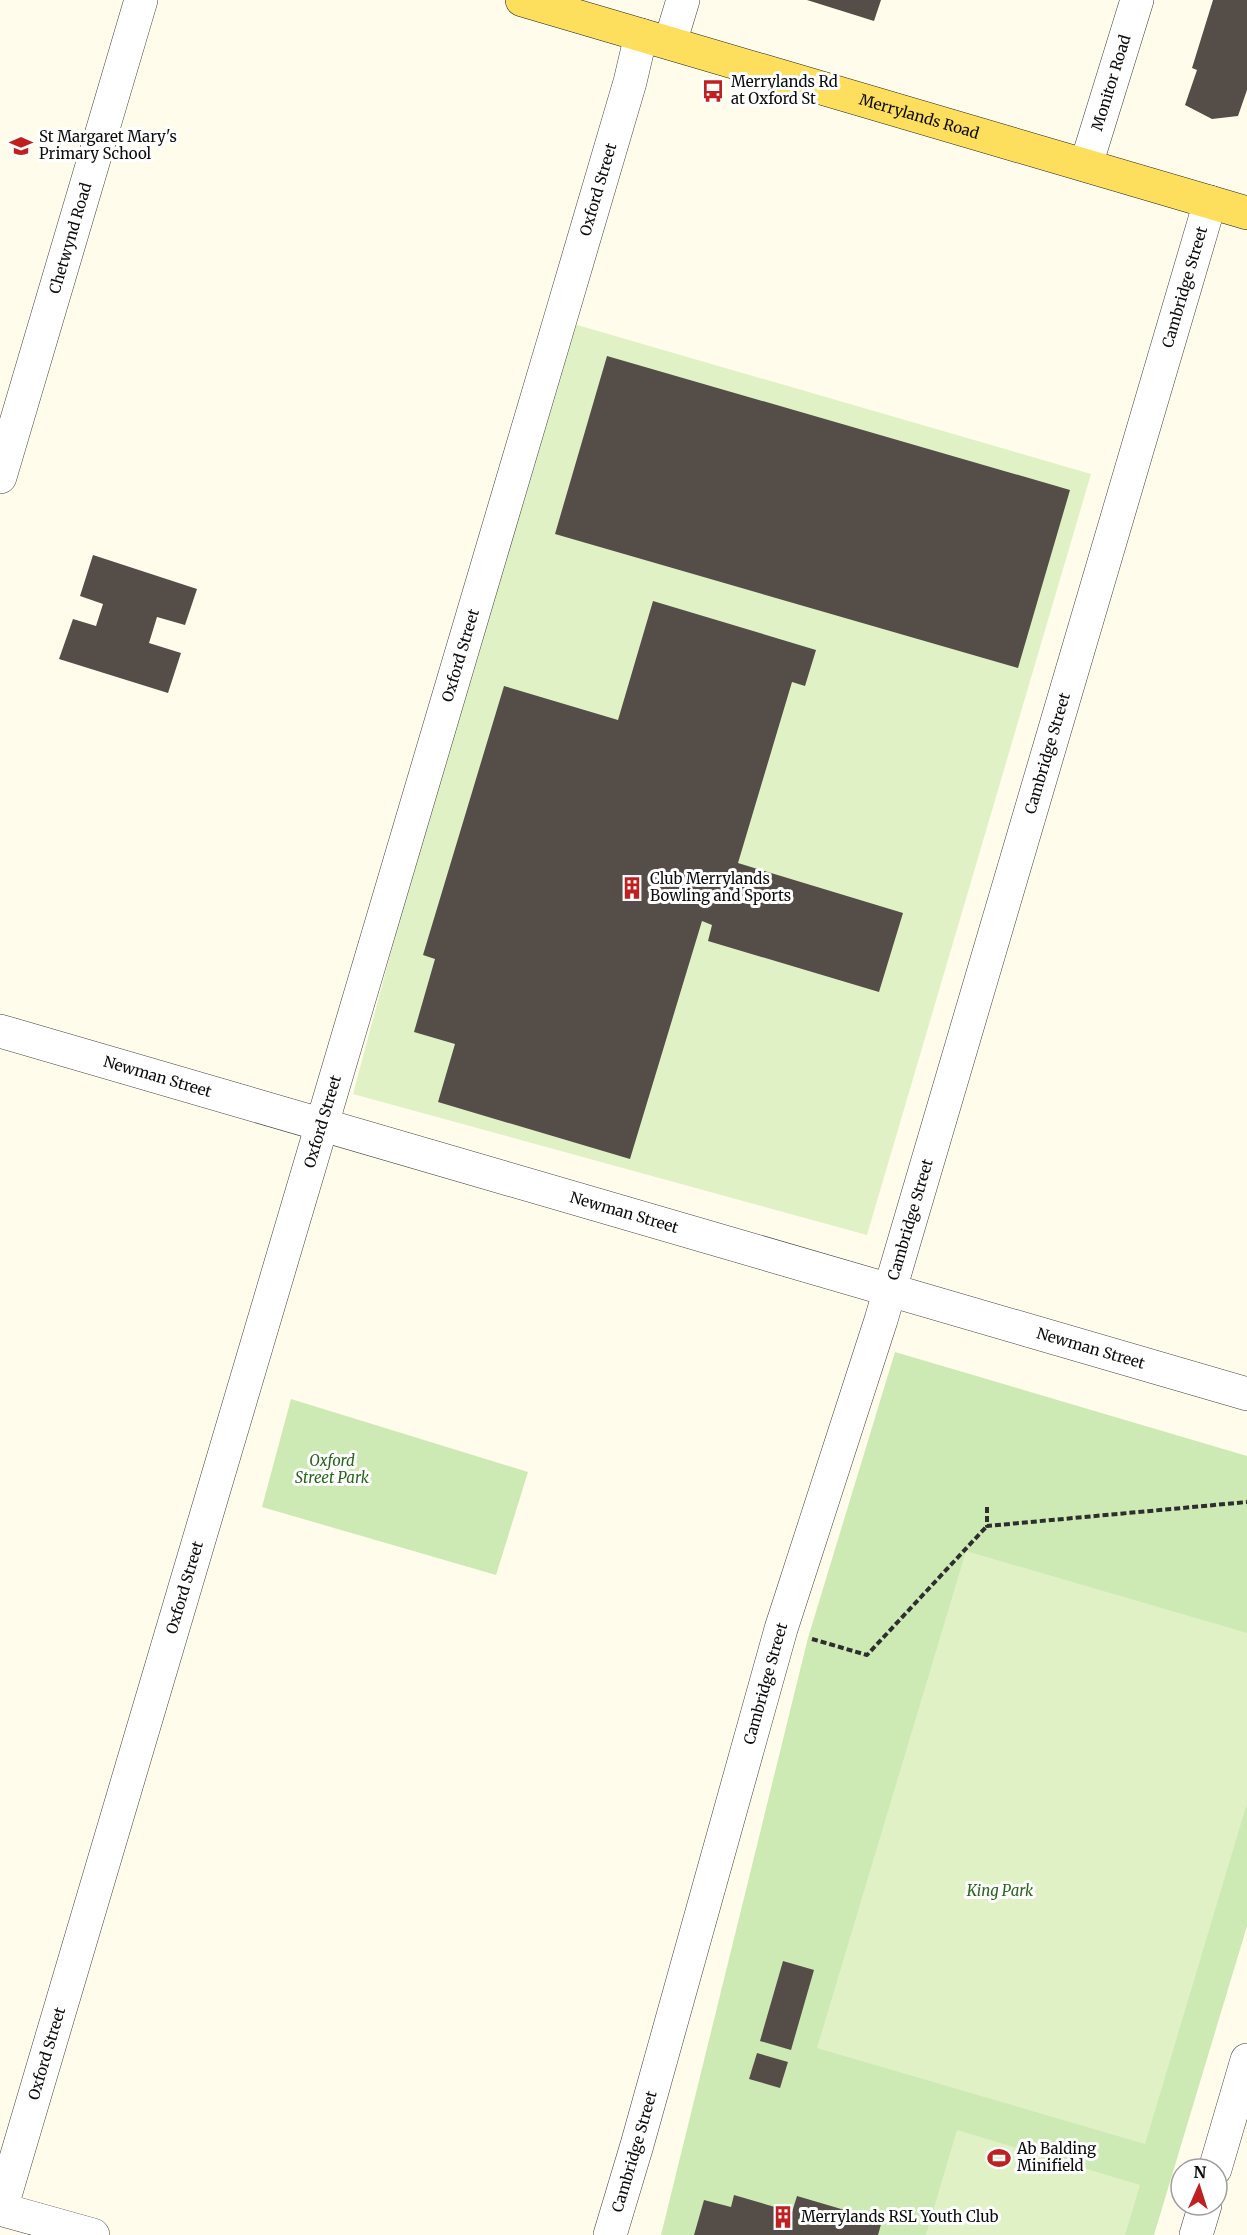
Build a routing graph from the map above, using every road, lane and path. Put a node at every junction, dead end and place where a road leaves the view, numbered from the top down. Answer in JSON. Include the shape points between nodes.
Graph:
{"nodes":[{"id":1,"x":141,"y":0,"type":"edge"},
{"id":2,"x":522,"y":0,"type":"edge"},
{"id":3,"x":683,"y":0,"type":"edge"},
{"id":4,"x":1137,"y":0,"type":"edge"},
{"id":5,"x":656,"y":39,"type":"junction"},
{"id":6,"x":1086,"y":165,"type":"junction"},
{"id":7,"x":1210,"y":202,"type":"junction"},
{"id":8,"x":1247,"y":213,"type":"edge"},
{"id":9,"x":0,"y":477,"type":"edge"},
{"id":10,"x":0,"y":1031,"type":"edge"},
{"id":11,"x":321,"y":1126,"type":"junction"},
{"id":12,"x":889,"y":1289,"type":"junction"},
{"id":13,"x":1247,"y":1394,"type":"edge"},
{"id":14,"x":1247,"y":1502,"type":"edge"},
{"id":15,"x":987,"y":1507,"type":"dead end"},
{"id":16,"x":987,"y":1526,"type":"junction"},
{"id":17,"x":781,"y":1629,"type":"junction"},
{"id":18,"x":1247,"y":2060,"type":"edge"},
{"id":19,"x":1219,"y":2157,"type":"edge"},
{"id":20,"x":1,"y":2209,"type":"edge"},
{"id":21,"x":1201,"y":2217,"type":"edge"},
{"id":22,"x":93,"y":2235,"type":"edge"},
{"id":23,"x":610,"y":2235,"type":"edge"},
{"id":24,"x":1196,"y":2235,"type":"edge"}],
"edges":[{"from":1,"to":9,"type":"street","name":"Chetwynd Road"},
{"from":2,"to":5,"type":"main road","name":"Merrylands Road"},
{"from":3,"to":5,"type":"street","name":"Oxford Street"},
{"from":4,"to":6,"type":"street","name":"Monitor Road"},
{"from":5,"to":6,"type":"main road","name":"Merrylands Road"},
{"from":5,"to":11,"type":"street","name":"Oxford Street","via":[[630,82]]},
{"from":6,"to":7,"type":"main road","name":"Merrylands Road"},
{"from":7,"to":8,"type":"main road","name":"Merrylands Road"},
{"from":7,"to":12,"type":"street","name":"Cambridge Street"},
{"from":10,"to":11,"type":"street","name":"Newman Street"},
{"from":11,"to":12,"type":"street","name":"Newman Street"},
{"from":11,"to":20,"type":"street","name":"Oxford Street"},
{"from":12,"to":13,"type":"street","name":"Newman Street"},
{"from":12,"to":17,"type":"street","name":"Cambridge Street"},
{"from":14,"to":16,"type":"path"},
{"from":15,"to":16,"type":"path"},
{"from":16,"to":17,"type":"path","via":[[867,1655]]},
{"from":17,"to":23,"type":"street","name":"Cambridge Street"},
{"from":18,"to":19,"type":"street"},
{"from":20,"to":22,"type":"street"},
{"from":21,"to":24,"type":"street"}]}
